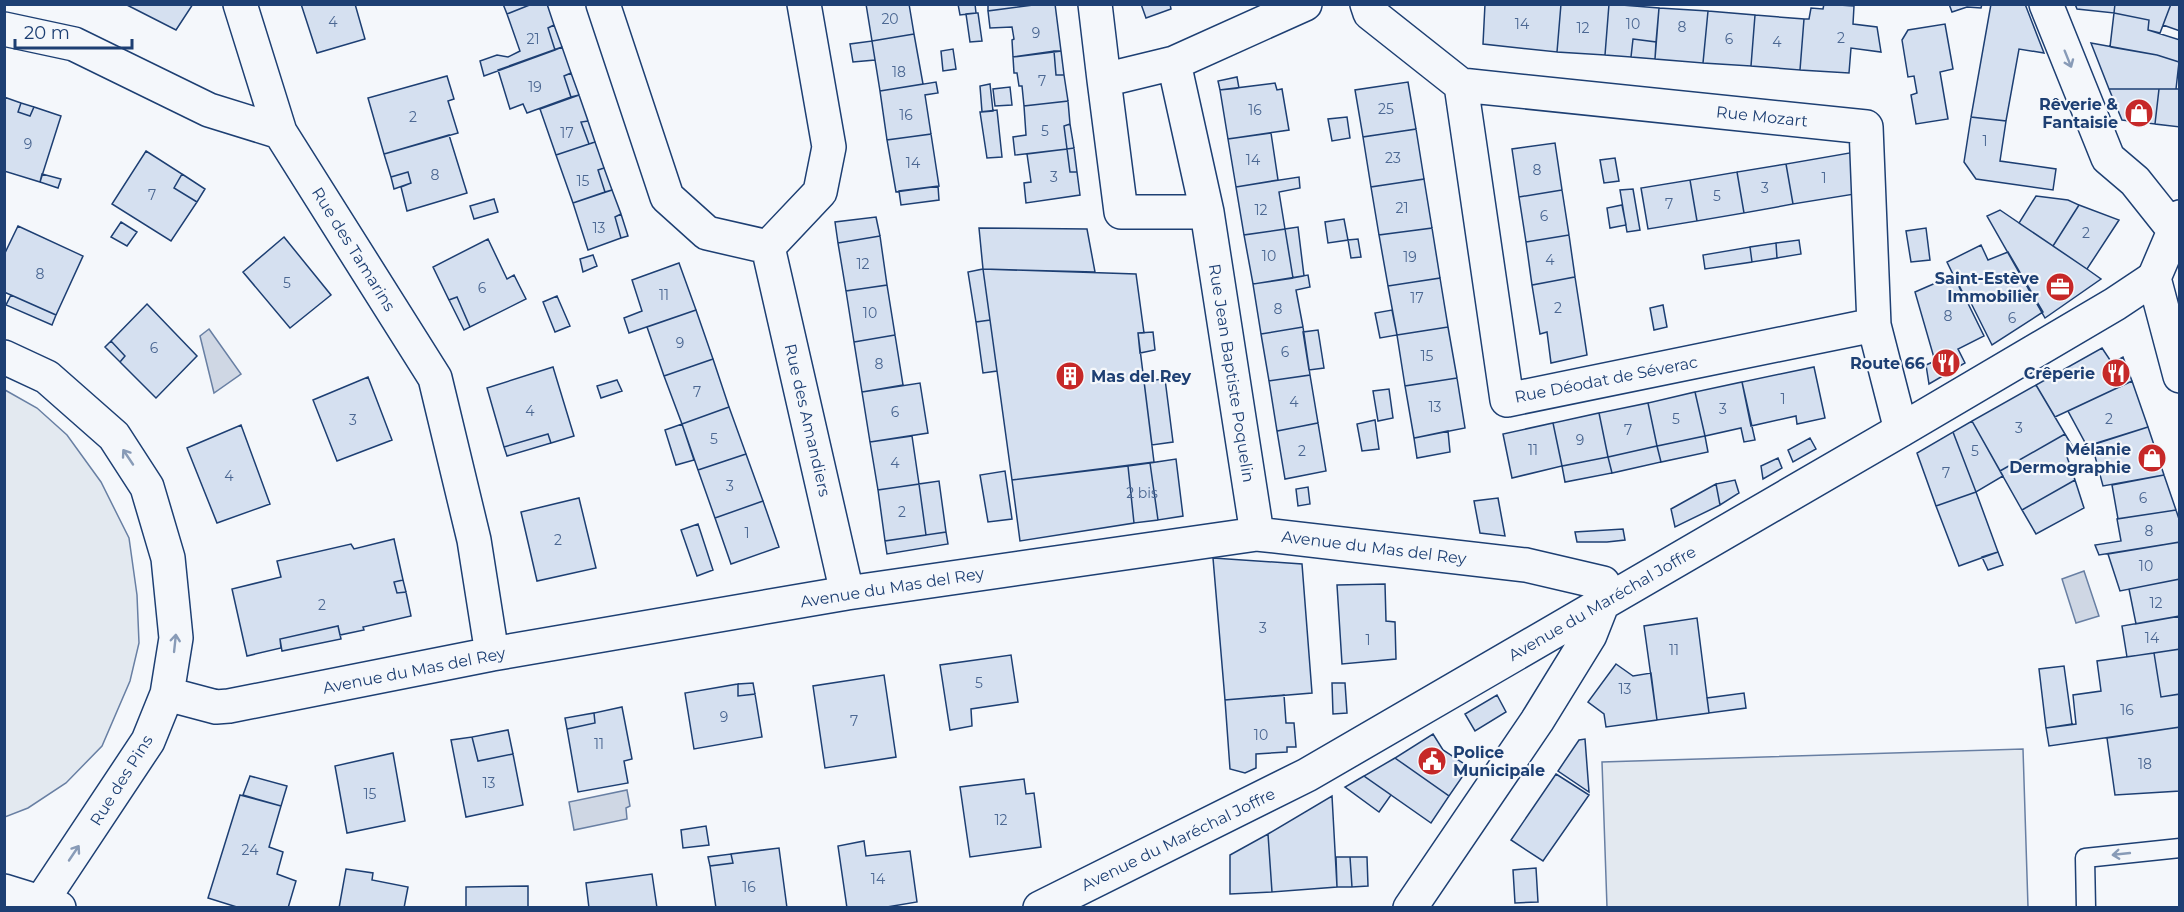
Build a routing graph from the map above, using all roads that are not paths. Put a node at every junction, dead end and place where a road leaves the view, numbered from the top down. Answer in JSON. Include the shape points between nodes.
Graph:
{"nodes":[{"id":1,"x":240,"y":4,"type":"edge"},
{"id":2,"x":603,"y":4,"type":"edge"},
{"id":3,"x":804,"y":4,"type":"edge"},
{"id":4,"x":1095,"y":4,"type":"edge"},
{"id":5,"x":1305,"y":4,"type":"edge"},
{"id":6,"x":1367,"y":4,"type":"edge"},
{"id":7,"x":2046,"y":4,"type":"edge"},
{"id":8,"x":4,"y":29,"type":"edge"},
{"id":9,"x":1174,"y":63,"type":"junction"},
{"id":10,"x":1104,"y":80,"type":"junction"},
{"id":11,"x":1461,"y":85,"type":"junction"},
{"id":12,"x":280,"y":132,"type":"junction"},
{"id":13,"x":1207,"y":212,"type":"junction"},
{"id":14,"x":2178,"y":226,"type":"edge"},
{"id":15,"x":768,"y":247,"type":"junction"},
{"id":16,"x":2154,"y":278,"type":"junction"},
{"id":17,"x":1874,"y":325,"type":"junction"},
{"id":18,"x":4,"y":357,"type":"edge"},
{"id":19,"x":2180,"y":376,"type":"edge"},
{"id":20,"x":1901,"y":430,"type":"junction"},
{"id":21,"x":1257,"y":534,"type":"junction"},
{"id":22,"x":847,"y":593,"type":"junction"},
{"id":23,"x":1603,"y":602,"type":"junction"},
{"id":24,"x":492,"y":654,"type":"junction"},
{"id":25,"x":167,"y":694,"type":"junction"},
{"id":26,"x":2180,"y":848,"type":"edge"},
{"id":27,"x":4,"y":891,"type":"edge"},
{"id":28,"x":50,"y":905,"type":"edge"},
{"id":29,"x":1040,"y":908,"type":"edge"},
{"id":30,"x":1410,"y":908,"type":"edge"},
{"id":31,"x":2086,"y":908,"type":"edge"}],
"edges":[{"from":1,"to":12,"type":"street","name":"Rue des Tamarins"},
{"from":2,"to":15,"type":"street","via":[[668,197],[707,233]]},
{"from":3,"to":15,"type":"street","via":[[830,147],[820,192]]},
{"from":4,"to":10,"type":"street"},
{"from":5,"to":9,"type":"street"},
{"from":6,"to":11,"type":"street","via":[[1370,13]]},
{"from":7,"to":14,"type":"street","one_way":true,"via":[[2108,158]]},
{"from":8,"to":12,"type":"street","via":[[74,44],[208,110]]},
{"from":9,"to":10,"type":"street"},
{"from":9,"to":13,"type":"street","name":"Rue Jean Baptiste Poquelin"},
{"from":10,"to":13,"type":"street","via":[[1121,212]]},
{"from":11,"to":17,"type":"street","name":"Rue Mozart","via":[[1866,127]]},
{"from":11,"to":17,"type":"street","name":"Rue Déodat de Séverac","via":[[1508,400]]},
{"from":12,"to":24,"type":"street","name":"Rue des Tamarins","via":[[435,378],[474,540]]},
{"from":13,"to":21,"type":"street","name":"Rue Jean Baptiste Poquelin"},
{"from":14,"to":16,"type":"street"},
{"from":15,"to":22,"type":"street","name":"Rue des Amandiers"},
{"from":16,"to":19,"type":"street"},
{"from":16,"to":20,"type":"street","name":"Avenue du Maréchal Joffre"},
{"from":17,"to":20,"type":"street"},
{"from":25,"to":18,"type":"street","name":"Rue des Pins","one_way":true,"via":[[177,638],[168,558],[147,487],[114,436],[47,377]]},
{"from":20,"to":23,"type":"street","name":"Avenue du Maréchal Joffre"},
{"from":21,"to":22,"type":"street","name":"Avenue du Mas del Rey"},
{"from":21,"to":23,"type":"street","name":"Avenue du Mas del Rey","via":[[1526,565],[1603,583]]},
{"from":22,"to":24,"type":"street","name":"Avenue du Mas del Rey"},
{"from":23,"to":29,"type":"street","name":"Avenue du Maréchal Joffre","via":[[1307,775]]},
{"from":23,"to":30,"type":"street","via":[[1590,635],[1537,721]]},
{"from":24,"to":25,"type":"street","name":"Avenue du Mas del Rey","via":[[229,706],[216,707]]},
{"from":28,"to":25,"type":"street","name":"Rue des Pins","one_way":true,"via":[[148,741]]},
{"from":26,"to":31,"type":"lane","one_way":true,"via":[[2085,858]]},
{"from":27,"to":28,"type":"street"}]}
